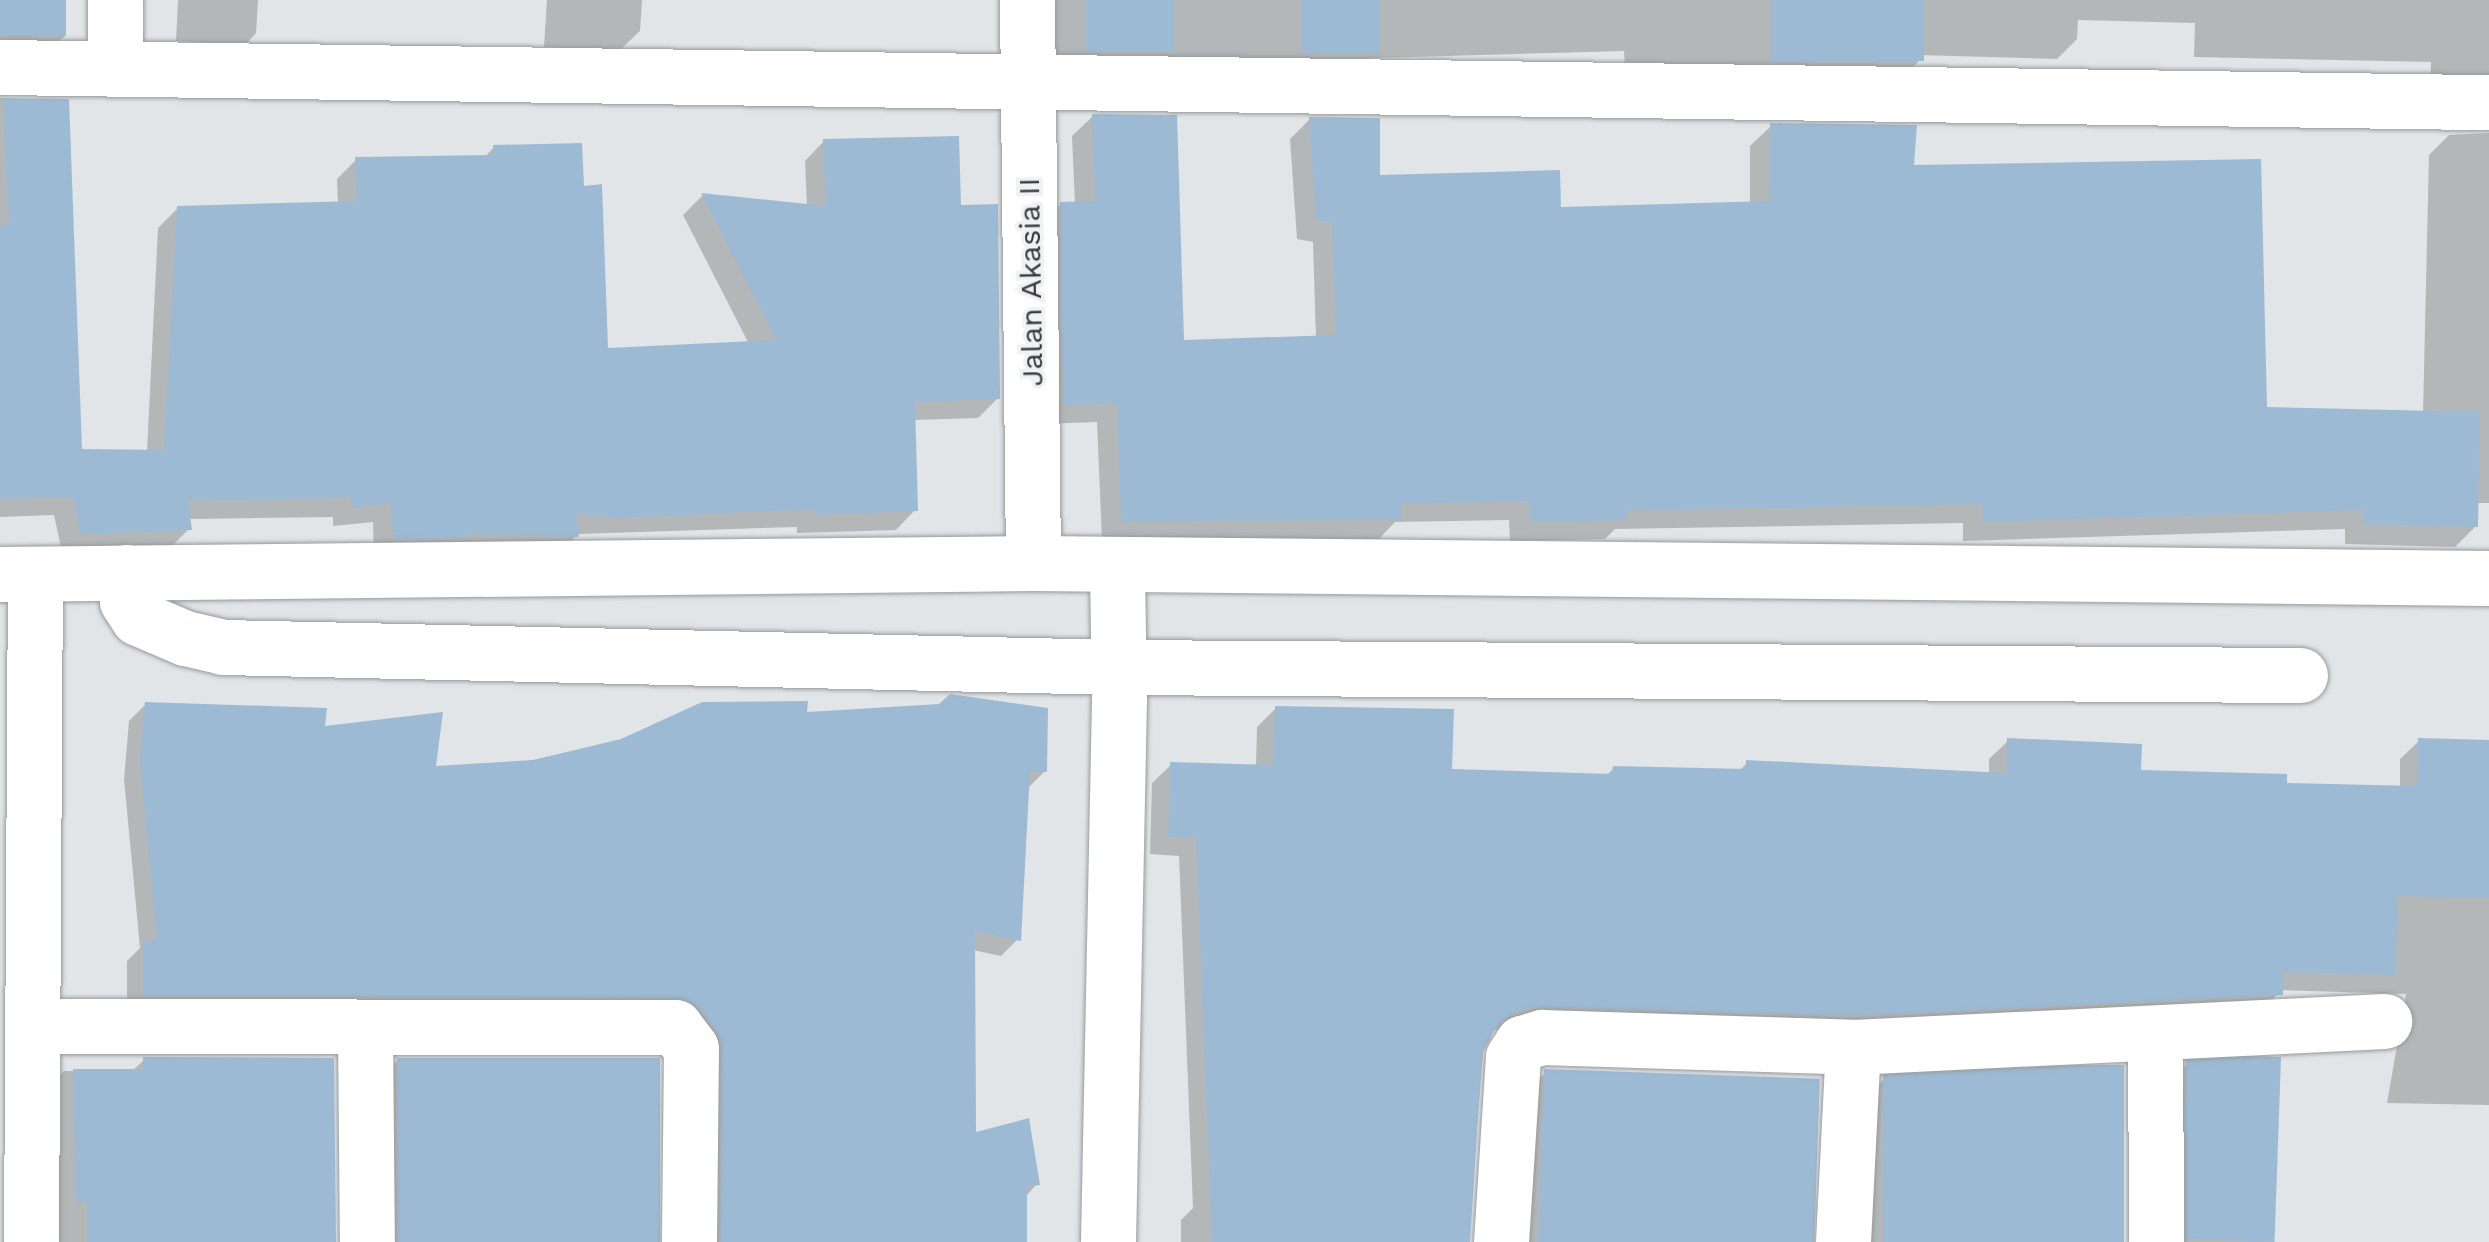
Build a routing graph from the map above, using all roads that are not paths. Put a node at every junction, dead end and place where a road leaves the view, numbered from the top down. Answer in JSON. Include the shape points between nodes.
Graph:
{"nodes":[{"id":1,"x":115,"y":0,"type":"edge"},
{"id":2,"x":1027,"y":0,"type":"edge"},
{"id":3,"x":0,"y":67,"type":"edge"},
{"id":4,"x":115,"y":69,"type":"junction"},
{"id":5,"x":1028,"y":84,"type":"junction"},
{"id":6,"x":2489,"y":102,"type":"edge"},
{"id":7,"x":1033,"y":563,"type":"junction"},
{"id":8,"x":1117,"y":564,"type":"junction"},
{"id":9,"x":126,"y":572,"type":"junction"},
{"id":10,"x":17,"y":574,"type":"edge"},
{"id":11,"x":2489,"y":578,"type":"edge"},
{"id":12,"x":1118,"y":668,"type":"junction"},
{"id":13,"x":2300,"y":675,"type":"dead end"},
{"id":14,"x":18,"y":864,"type":"edge"},
{"id":15,"x":2384,"y":1022,"type":"dead end"},
{"id":16,"x":33,"y":1026,"type":"junction"},
{"id":17,"x":365,"y":1028,"type":"junction"},
{"id":18,"x":2155,"y":1034,"type":"junction"},
{"id":19,"x":1854,"y":1047,"type":"junction"},
{"id":20,"x":31,"y":1242,"type":"edge"},
{"id":21,"x":367,"y":1242,"type":"edge"},
{"id":22,"x":689,"y":1242,"type":"edge"},
{"id":23,"x":1108,"y":1242,"type":"edge"},
{"id":24,"x":1501,"y":1242,"type":"edge"},
{"id":25,"x":1843,"y":1242,"type":"edge"},
{"id":26,"x":2156,"y":1242,"type":"edge"}],
"edges":[{"from":1,"to":4,"type":"street"},
{"from":2,"to":5,"type":"street","name":"Jalan Akasia II"},
{"from":3,"to":4,"type":"street"},
{"from":4,"to":5,"type":"street"},
{"from":5,"to":6,"type":"street"},
{"from":5,"to":7,"type":"street","name":"Jalan Akasia II"},
{"from":7,"to":8,"type":"street"},
{"from":7,"to":9,"type":"street"},
{"from":8,"to":11,"type":"street"},
{"from":8,"to":12,"type":"street"},
{"from":9,"to":10,"type":"street"},
{"from":9,"to":12,"type":"street","via":[[127,601],[138,618],[223,647]]},
{"from":10,"to":14,"type":"street"},
{"from":12,"to":13,"type":"street"},
{"from":12,"to":23,"type":"street"},
{"from":14,"to":16,"type":"street"},
{"from":15,"to":18,"type":"street"},
{"from":16,"to":17,"type":"street"},
{"from":16,"to":20,"type":"street"},
{"from":17,"to":21,"type":"street"},
{"from":17,"to":22,"type":"street","via":[[675,1027],[691,1048]]},
{"from":18,"to":19,"type":"street"},
{"from":18,"to":26,"type":"street"},
{"from":19,"to":24,"type":"street","via":[[1542,1037],[1522,1043],[1514,1058]]},
{"from":19,"to":25,"type":"street"}]}
